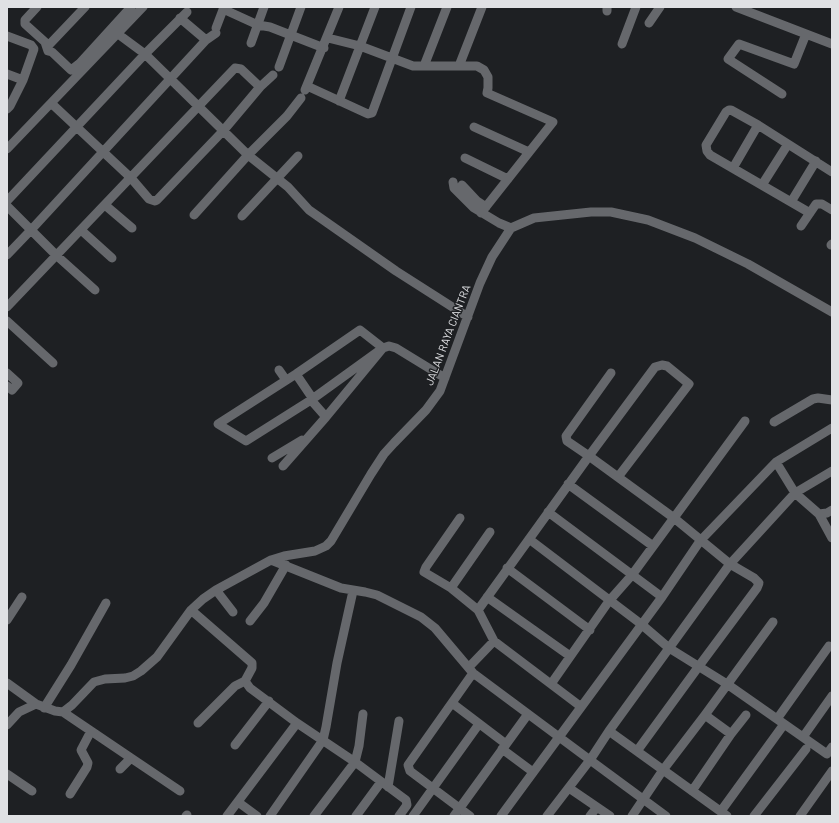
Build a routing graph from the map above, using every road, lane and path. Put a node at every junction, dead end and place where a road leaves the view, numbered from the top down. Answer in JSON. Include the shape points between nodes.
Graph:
{"nodes":[{"id":1,"x":37,"y":7,"type":"edge"},
{"id":2,"x":85,"y":7,"type":"edge"},
{"id":3,"x":132,"y":7,"type":"edge"},
{"id":4,"x":143,"y":7,"type":"edge"},
{"id":5,"x":264,"y":7,"type":"edge"},
{"id":6,"x":301,"y":7,"type":"edge"},
{"id":7,"x":339,"y":7,"type":"edge"},
{"id":8,"x":375,"y":7,"type":"edge"},
{"id":9,"x":412,"y":7,"type":"edge"},
{"id":10,"x":447,"y":7,"type":"edge"},
{"id":11,"x":482,"y":7,"type":"edge"},
{"id":12,"x":636,"y":7,"type":"edge"},
{"id":13,"x":660,"y":7,"type":"edge"},
{"id":14,"x":736,"y":7,"type":"edge"},
{"id":15,"x":223,"y":8,"type":"edge"},
{"id":16,"x":649,"y":22,"type":"dead end"},
{"id":17,"x":258,"y":25,"type":"junction"},
{"id":18,"x":116,"y":31,"type":"junction"},
{"id":19,"x":806,"y":34,"type":"junction"},
{"id":20,"x":291,"y":35,"type":"junction"},
{"id":21,"x":7,"y":36,"type":"edge"},
{"id":22,"x":328,"y":38,"type":"junction"},
{"id":23,"x":206,"y":40,"type":"junction"},
{"id":24,"x":251,"y":43,"type":"dead end"},
{"id":25,"x":622,"y":44,"type":"dead end"},
{"id":26,"x":832,"y":44,"type":"edge"},
{"id":27,"x":360,"y":46,"type":"junction"},
{"id":28,"x":47,"y":47,"type":"junction"},
{"id":29,"x":324,"y":48,"type":"junction"},
{"id":30,"x":145,"y":54,"type":"junction"},
{"id":31,"x":392,"y":58,"type":"junction"},
{"id":32,"x":424,"y":66,"type":"junction"},
{"id":33,"x":459,"y":66,"type":"junction"},
{"id":34,"x":279,"y":67,"type":"dead end"},
{"id":35,"x":7,"y":74,"type":"edge"},
{"id":36,"x":273,"y":75,"type":"dead end"},
{"id":37,"x":171,"y":78,"type":"junction"},
{"id":38,"x":23,"y":80,"type":"junction"},
{"id":39,"x":260,"y":87,"type":"junction"},
{"id":40,"x":305,"y":91,"type":"junction"},
{"id":41,"x":782,"y":94,"type":"dead end"},
{"id":42,"x":339,"y":100,"type":"junction"},
{"id":43,"x":51,"y":102,"type":"junction"},
{"id":44,"x":199,"y":106,"type":"junction"},
{"id":45,"x":7,"y":109,"type":"edge"},
{"id":46,"x":758,"y":125,"type":"junction"},
{"id":47,"x":77,"y":126,"type":"junction"},
{"id":48,"x":474,"y":127,"type":"dead end"},
{"id":49,"x":223,"y":131,"type":"junction"},
{"id":50,"x":788,"y":144,"type":"junction"},
{"id":51,"x":7,"y":149,"type":"edge"},
{"id":52,"x":103,"y":152,"type":"junction"},
{"id":53,"x":529,"y":152,"type":"junction"},
{"id":54,"x":248,"y":156,"type":"junction"},
{"id":55,"x":298,"y":156,"type":"dead end"},
{"id":56,"x":465,"y":158,"type":"dead end"},
{"id":57,"x":816,"y":161,"type":"junction"},
{"id":58,"x":733,"y":168,"type":"junction"},
{"id":59,"x":832,"y":172,"type":"edge"},
{"id":60,"x":131,"y":178,"type":"junction"},
{"id":61,"x":277,"y":179,"type":"junction"},
{"id":62,"x":508,"y":179,"type":"junction"},
{"id":63,"x":457,"y":183,"type":"dead end"},
{"id":64,"x":762,"y":185,"type":"junction"},
{"id":65,"x":7,"y":201,"type":"edge"},
{"id":66,"x":791,"y":202,"type":"junction"},
{"id":67,"x":105,"y":205,"type":"junction"},
{"id":68,"x":7,"y":206,"type":"edge"},
{"id":69,"x":830,"y":206,"type":"edge"},
{"id":70,"x":484,"y":210,"type":"junction"},
{"id":71,"x":810,"y":213,"type":"junction"},
{"id":72,"x":194,"y":215,"type":"dead end"},
{"id":73,"x":242,"y":216,"type":"dead end"},
{"id":74,"x":801,"y":226,"type":"dead end"},
{"id":75,"x":132,"y":228,"type":"dead end"},
{"id":76,"x":511,"y":228,"type":"junction"},
{"id":77,"x":31,"y":230,"type":"junction"},
{"id":78,"x":81,"y":230,"type":"junction"},
{"id":79,"x":7,"y":254,"type":"edge"},
{"id":80,"x":56,"y":255,"type":"junction"},
{"id":81,"x":112,"y":258,"type":"dead end"},
{"id":82,"x":95,"y":290,"type":"dead end"},
{"id":83,"x":7,"y":307,"type":"edge"},
{"id":84,"x":832,"y":312,"type":"edge"},
{"id":85,"x":468,"y":317,"type":"junction"},
{"id":86,"x":7,"y":322,"type":"edge"},
{"id":87,"x":383,"y":348,"type":"junction"},
{"id":88,"x":53,"y":363,"type":"dead end"},
{"id":89,"x":279,"y":370,"type":"dead end"},
{"id":90,"x":7,"y":373,"type":"edge"},
{"id":91,"x":611,"y":373,"type":"dead end"},
{"id":92,"x":296,"y":374,"type":"junction"},
{"id":93,"x":445,"y":378,"type":"junction"},
{"id":94,"x":286,"y":380,"type":"junction"},
{"id":95,"x":7,"y":386,"type":"edge"},
{"id":96,"x":312,"y":400,"type":"junction"},
{"id":97,"x":832,"y":400,"type":"edge"},
{"id":98,"x":326,"y":417,"type":"junction"},
{"id":99,"x":745,"y":421,"type":"dead end"},
{"id":100,"x":774,"y":422,"type":"dead end"},
{"id":101,"x":832,"y":428,"type":"edge"},
{"id":102,"x":309,"y":436,"type":"junction"},
{"id":103,"x":589,"y":456,"type":"junction"},
{"id":104,"x":272,"y":458,"type":"dead end"},
{"id":105,"x":776,"y":462,"type":"junction"},
{"id":106,"x":283,"y":466,"type":"dead end"},
{"id":107,"x":832,"y":471,"type":"edge"},
{"id":108,"x":618,"y":477,"type":"junction"},
{"id":109,"x":568,"y":484,"type":"junction"},
{"id":110,"x":795,"y":493,"type":"junction"},
{"id":111,"x":832,"y":510,"type":"edge"},
{"id":112,"x":548,"y":512,"type":"junction"},
{"id":113,"x":819,"y":514,"type":"junction"},
{"id":114,"x":460,"y":518,"type":"dead end"},
{"id":115,"x":674,"y":518,"type":"junction"},
{"id":116,"x":490,"y":532,"type":"dead end"},
{"id":117,"x":832,"y":538,"type":"edge"},
{"id":118,"x":529,"y":539,"type":"junction"},
{"id":119,"x":700,"y":541,"type":"junction"},
{"id":120,"x":653,"y":546,"type":"junction"},
{"id":121,"x":271,"y":560,"type":"junction"},
{"id":122,"x":730,"y":564,"type":"junction"},
{"id":123,"x":286,"y":565,"type":"junction"},
{"id":124,"x":507,"y":568,"type":"junction"},
{"id":125,"x":632,"y":575,"type":"junction"},
{"id":126,"x":451,"y":588,"type":"junction"},
{"id":127,"x":216,"y":590,"type":"junction"},
{"id":128,"x":354,"y":591,"type":"junction"},
{"id":129,"x":488,"y":597,"type":"junction"},
{"id":130,"x":662,"y":597,"type":"junction"},
{"id":131,"x":22,"y":598,"type":"dead end"},
{"id":132,"x":609,"y":601,"type":"junction"},
{"id":133,"x":106,"y":603,"type":"dead end"},
{"id":134,"x":191,"y":610,"type":"junction"},
{"id":135,"x":478,"y":610,"type":"junction"},
{"id":136,"x":233,"y":612,"type":"dead end"},
{"id":137,"x":7,"y":620,"type":"edge"},
{"id":138,"x":250,"y":621,"type":"dead end"},
{"id":139,"x":773,"y":622,"type":"dead end"},
{"id":140,"x":641,"y":624,"type":"junction"},
{"id":141,"x":590,"y":630,"type":"junction"},
{"id":142,"x":494,"y":641,"type":"junction"},
{"id":143,"x":829,"y":646,"type":"dead end"},
{"id":144,"x":669,"y":648,"type":"junction"},
{"id":145,"x":570,"y":656,"type":"junction"},
{"id":146,"x":698,"y":666,"type":"junction"},
{"id":147,"x":471,"y":670,"type":"junction"},
{"id":148,"x":245,"y":680,"type":"junction"},
{"id":149,"x":7,"y":683,"type":"edge"},
{"id":150,"x":551,"y":684,"type":"junction"},
{"id":151,"x":727,"y":684,"type":"junction"},
{"id":152,"x":832,"y":696,"type":"edge"},
{"id":153,"x":269,"y":701,"type":"junction"},
{"id":154,"x":452,"y":704,"type":"junction"},
{"id":155,"x":40,"y":706,"type":"junction"},
{"id":156,"x":580,"y":706,"type":"junction"},
{"id":157,"x":63,"y":712,"type":"junction"},
{"id":158,"x":363,"y":714,"type":"dead end"},
{"id":159,"x":528,"y":714,"type":"junction"},
{"id":160,"x":705,"y":715,"type":"junction"},
{"id":161,"x":746,"y":715,"type":"dead end"},
{"id":162,"x":399,"y":722,"type":"dead end"},
{"id":163,"x":198,"y":723,"type":"dead end"},
{"id":164,"x":297,"y":723,"type":"junction"},
{"id":165,"x":780,"y":723,"type":"junction"},
{"id":166,"x":479,"y":724,"type":"junction"},
{"id":167,"x":7,"y":725,"type":"edge"},
{"id":168,"x":91,"y":731,"type":"junction"},
{"id":169,"x":609,"y":731,"type":"junction"},
{"id":170,"x":731,"y":734,"type":"junction"},
{"id":171,"x":559,"y":737,"type":"junction"},
{"id":172,"x":803,"y":737,"type":"junction"},
{"id":173,"x":323,"y":740,"type":"junction"},
{"id":174,"x":235,"y":745,"type":"dead end"},
{"id":175,"x":504,"y":746,"type":"junction"},
{"id":176,"x":832,"y":747,"type":"edge"},
{"id":177,"x":806,"y":749,"type":"dead end"},
{"id":178,"x":637,"y":751,"type":"junction"},
{"id":179,"x":131,"y":758,"type":"junction"},
{"id":180,"x":590,"y":760,"type":"junction"},
{"id":181,"x":355,"y":762,"type":"junction"},
{"id":182,"x":120,"y":769,"type":"dead end"},
{"id":183,"x":663,"y":770,"type":"junction"},
{"id":184,"x":832,"y":771,"type":"edge"},
{"id":185,"x":533,"y":772,"type":"junction"},
{"id":186,"x":7,"y":774,"type":"edge"},
{"id":187,"x":385,"y":784,"type":"junction"},
{"id":188,"x":569,"y":788,"type":"junction"},
{"id":189,"x":433,"y":789,"type":"junction"},
{"id":190,"x":32,"y":791,"type":"dead end"},
{"id":191,"x":180,"y":791,"type":"dead end"},
{"id":192,"x":692,"y":791,"type":"junction"},
{"id":193,"x":70,"y":794,"type":"dead end"},
{"id":194,"x":643,"y":800,"type":"junction"},
{"id":195,"x":238,"y":802,"type":"junction"},
{"id":196,"x":597,"y":807,"type":"junction"},
{"id":197,"x":456,"y":812,"type":"edge"},
{"id":198,"x":724,"y":814,"type":"edge"},
{"id":199,"x":227,"y":816,"type":"edge"},
{"id":200,"x":257,"y":816,"type":"edge"},
{"id":201,"x":270,"y":816,"type":"edge"},
{"id":202,"x":314,"y":816,"type":"edge"},
{"id":203,"x":356,"y":816,"type":"edge"},
{"id":204,"x":399,"y":816,"type":"edge"},
{"id":205,"x":413,"y":816,"type":"edge"},
{"id":206,"x":470,"y":816,"type":"edge"},
{"id":207,"x":501,"y":816,"type":"edge"},
{"id":208,"x":548,"y":816,"type":"edge"},
{"id":209,"x":590,"y":816,"type":"edge"},
{"id":210,"x":610,"y":816,"type":"edge"},
{"id":211,"x":632,"y":816,"type":"edge"},
{"id":212,"x":666,"y":816,"type":"edge"},
{"id":213,"x":754,"y":816,"type":"edge"},
{"id":214,"x":800,"y":816,"type":"edge"}],
"edges":[{"from":1,"to":28,"type":"street","via":[[24,23],[45,42]]},
{"from":2,"to":28,"type":"street"},
{"from":3,"to":18,"type":"street"},
{"from":4,"to":18,"type":"street"},
{"from":5,"to":17,"type":"street"},
{"from":6,"to":20,"type":"street"},
{"from":7,"to":22,"type":"street"},
{"from":8,"to":27,"type":"street"},
{"from":9,"to":31,"type":"street"},
{"from":10,"to":32,"type":"street"},
{"from":11,"to":33,"type":"street"},
{"from":12,"to":25,"type":"street"},
{"from":13,"to":16,"type":"street"},
{"from":14,"to":19,"type":"street"},
{"from":15,"to":17,"type":"street"},
{"from":15,"to":23,"type":"street","via":[[216,31]]},
{"from":17,"to":20,"type":"street"},
{"from":17,"to":24,"type":"street"},
{"from":18,"to":28,"type":"street","via":[[71,70],[48,51]]},
{"from":18,"to":30,"type":"street"},
{"from":18,"to":43,"type":"street"},
{"from":19,"to":26,"type":"street"},
{"from":19,"to":41,"type":"street","via":[[794,64],[739,44],[728,59]]},
{"from":20,"to":29,"type":"street"},
{"from":20,"to":34,"type":"street"},
{"from":21,"to":38,"type":"street","via":[[33,47]]},
{"from":22,"to":27,"type":"street"},
{"from":22,"to":29,"type":"street"},
{"from":23,"to":30,"type":"street","via":[[184,15]]},
{"from":23,"to":37,"type":"street"},
{"from":27,"to":31,"type":"street"},
{"from":27,"to":42,"type":"street"},
{"from":29,"to":40,"type":"street"},
{"from":30,"to":37,"type":"street"},
{"from":30,"to":47,"type":"street"},
{"from":31,"to":32,"type":"street","via":[[412,66]]},
{"from":31,"to":42,"type":"street","via":[[372,113],[368,114]]},
{"from":32,"to":33,"type":"street"},
{"from":33,"to":53,"type":"street","via":[[477,66],[484,70],[488,77],[487,93],[553,122]]},
{"from":35,"to":38,"type":"street"},
{"from":36,"to":39,"type":"street"},
{"from":37,"to":44,"type":"street"},
{"from":37,"to":52,"type":"street"},
{"from":38,"to":45,"type":"street"},
{"from":39,"to":44,"type":"street","via":[[241,69],[235,68]]},
{"from":39,"to":49,"type":"street"},
{"from":40,"to":42,"type":"street"},
{"from":40,"to":54,"type":"street","via":[[287,116]]},
{"from":43,"to":47,"type":"street"},
{"from":43,"to":51,"type":"street"},
{"from":44,"to":49,"type":"street"},
{"from":44,"to":60,"type":"street"},
{"from":46,"to":50,"type":"street"},
{"from":46,"to":58,"type":"street"},
{"from":46,"to":58,"type":"street","via":[[729,110],[706,145],[708,153]]},
{"from":47,"to":52,"type":"street"},
{"from":47,"to":65,"type":"street"},
{"from":48,"to":53,"type":"street"},
{"from":49,"to":54,"type":"street"},
{"from":49,"to":60,"type":"street","via":[[157,200],[149,199]]},
{"from":50,"to":57,"type":"street"},
{"from":50,"to":64,"type":"street"},
{"from":52,"to":60,"type":"street"},
{"from":52,"to":77,"type":"street"},
{"from":53,"to":62,"type":"street"},
{"from":54,"to":61,"type":"street"},
{"from":54,"to":72,"type":"street"},
{"from":55,"to":61,"type":"street"},
{"from":56,"to":62,"type":"street"},
{"from":57,"to":59,"type":"street"},
{"from":57,"to":66,"type":"street"},
{"from":58,"to":64,"type":"street"},
{"from":60,"to":67,"type":"street"},
{"from":61,"to":73,"type":"street"},
{"from":61,"to":85,"type":"street","via":[[309,210],[396,271]]},
{"from":62,"to":70,"type":"street"},
{"from":63,"to":70,"type":"street"},
{"from":64,"to":66,"type":"street"},
{"from":66,"to":71,"type":"street"},
{"from":67,"to":75,"type":"street"},
{"from":67,"to":78,"type":"street"},
{"from":68,"to":77,"type":"street"},
{"from":69,"to":71,"type":"street","via":[[818,203]]},
{"from":70,"to":76,"type":"street"},
{"from":71,"to":74,"type":"street"},
{"from":76,"to":84,"type":"street","via":[[534,218],[590,212],[611,212],[648,220],[695,238],[748,264]]},
{"from":76,"to":85,"type":"street","name":"JALAN RAYA CIANTRA","via":[[489,264]]},
{"from":77,"to":79,"type":"street"},
{"from":77,"to":80,"type":"street"},
{"from":78,"to":80,"type":"street"},
{"from":78,"to":81,"type":"street"},
{"from":80,"to":82,"type":"street"},
{"from":80,"to":83,"type":"street"},
{"from":85,"to":93,"type":"street","name":"JALAN RAYA CIANTRA"},
{"from":86,"to":88,"type":"street"},
{"from":87,"to":92,"type":"street","via":[[360,330]]},
{"from":87,"to":93,"type":"street","via":[[396,348]]},
{"from":87,"to":96,"type":"street"},
{"from":87,"to":98,"type":"street"},
{"from":89,"to":94,"type":"street"},
{"from":90,"to":95,"type":"street","via":[[18,383],[12,390]]},
{"from":91,"to":103,"type":"street","via":[[566,436],[567,441]]},
{"from":92,"to":94,"type":"street"},
{"from":92,"to":96,"type":"street"},
{"from":93,"to":121,"type":"street","name":"JALAN RAYA CIANTRA","via":[[429,407],[384,454],[331,542],[315,551]]},
{"from":94,"to":96,"type":"street","via":[[218,424],[246,441]]},
{"from":96,"to":98,"type":"street"},
{"from":97,"to":100,"type":"street","via":[[818,398]]},
{"from":98,"to":102,"type":"street"},
{"from":99,"to":115,"type":"street"},
{"from":101,"to":105,"type":"street"},
{"from":102,"to":104,"type":"street"},
{"from":102,"to":106,"type":"street"},
{"from":103,"to":108,"type":"street"},
{"from":103,"to":108,"type":"street","via":[[655,367],[667,366],[689,384]]},
{"from":103,"to":109,"type":"street"},
{"from":105,"to":110,"type":"street"},
{"from":105,"to":119,"type":"street"},
{"from":107,"to":110,"type":"street"},
{"from":108,"to":115,"type":"street"},
{"from":109,"to":112,"type":"street"},
{"from":109,"to":120,"type":"street"},
{"from":110,"to":113,"type":"street"},
{"from":110,"to":122,"type":"street"},
{"from":111,"to":113,"type":"street"},
{"from":112,"to":118,"type":"street"},
{"from":112,"to":125,"type":"street"},
{"from":113,"to":117,"type":"street"},
{"from":114,"to":126,"type":"street","via":[[424,570],[426,574]]},
{"from":115,"to":119,"type":"street"},
{"from":115,"to":120,"type":"street"},
{"from":116,"to":126,"type":"street"},
{"from":118,"to":124,"type":"street"},
{"from":118,"to":132,"type":"street"},
{"from":119,"to":122,"type":"street"},
{"from":119,"to":130,"type":"street"},
{"from":120,"to":125,"type":"street"},
{"from":121,"to":123,"type":"street"},
{"from":121,"to":127,"type":"street","name":"JALAN RAYA CIANTRA"},
{"from":122,"to":144,"type":"street"},
{"from":122,"to":146,"type":"street","via":[[754,578],[759,584]]},
{"from":123,"to":128,"type":"street"},
{"from":123,"to":138,"type":"street","via":[[264,603]]},
{"from":124,"to":129,"type":"street"},
{"from":124,"to":141,"type":"street"},
{"from":125,"to":130,"type":"street"},
{"from":125,"to":132,"type":"street"},
{"from":126,"to":135,"type":"street"},
{"from":127,"to":134,"type":"street","name":"JALAN RAYA CIANTRA"},
{"from":127,"to":136,"type":"street"},
{"from":128,"to":147,"type":"street","via":[[377,595],[421,617],[435,628]]},
{"from":128,"to":173,"type":"street"},
{"from":129,"to":135,"type":"street"},
{"from":129,"to":145,"type":"street"},
{"from":130,"to":140,"type":"street"},
{"from":131,"to":137,"type":"street"},
{"from":132,"to":140,"type":"street"},
{"from":132,"to":141,"type":"street"},
{"from":133,"to":155,"type":"street","via":[[71,665]]},
{"from":134,"to":148,"type":"street","via":[[252,663]]},
{"from":134,"to":157,"type":"street","name":"JALAN RAYA CIANTRA","via":[[157,657],[141,672],[125,678],[94,682]]},
{"from":135,"to":142,"type":"street"},
{"from":139,"to":151,"type":"street"},
{"from":140,"to":144,"type":"street"},
{"from":140,"to":156,"type":"street"},
{"from":141,"to":145,"type":"street"},
{"from":142,"to":147,"type":"street"},
{"from":142,"to":150,"type":"street"},
{"from":143,"to":165,"type":"street"},
{"from":144,"to":146,"type":"street"},
{"from":144,"to":169,"type":"street"},
{"from":145,"to":150,"type":"street"},
{"from":146,"to":151,"type":"street"},
{"from":146,"to":178,"type":"street"},
{"from":147,"to":154,"type":"street"},
{"from":147,"to":159,"type":"street"},
{"from":148,"to":153,"type":"street","via":[[251,690]]},
{"from":148,"to":163,"type":"street","via":[[235,686]]},
{"from":149,"to":155,"type":"street"},
{"from":150,"to":156,"type":"street"},
{"from":151,"to":160,"type":"street"},
{"from":151,"to":165,"type":"street"},
{"from":152,"to":172,"type":"street"},
{"from":153,"to":164,"type":"street"},
{"from":153,"to":174,"type":"street"},
{"from":154,"to":166,"type":"street"},
{"from":154,"to":189,"type":"street","via":[[408,764],[410,770]]},
{"from":155,"to":157,"type":"street"},
{"from":155,"to":167,"type":"street","via":[[19,712]]},
{"from":156,"to":171,"type":"street"},
{"from":157,"to":168,"type":"street"},
{"from":158,"to":181,"type":"street"},
{"from":159,"to":171,"type":"street"},
{"from":159,"to":175,"type":"street"},
{"from":160,"to":170,"type":"street"},
{"from":160,"to":183,"type":"street"},
{"from":161,"to":170,"type":"street"},
{"from":162,"to":187,"type":"street"},
{"from":164,"to":173,"type":"street"},
{"from":164,"to":195,"type":"street"},
{"from":165,"to":172,"type":"street"},
{"from":165,"to":198,"type":"street"},
{"from":166,"to":175,"type":"street"},
{"from":166,"to":189,"type":"street"},
{"from":168,"to":179,"type":"street"},
{"from":168,"to":193,"type":"street","via":[[81,750],[88,768]]},
{"from":169,"to":178,"type":"street"},
{"from":169,"to":180,"type":"street"},
{"from":170,"to":192,"type":"street"},
{"from":171,"to":180,"type":"street"},
{"from":171,"to":185,"type":"street"},
{"from":172,"to":176,"type":"street","via":[[827,754]]},
{"from":173,"to":181,"type":"street"},
{"from":173,"to":201,"type":"street"},
{"from":175,"to":185,"type":"street"},
{"from":175,"to":197,"type":"street"},
{"from":177,"to":213,"type":"street"},
{"from":178,"to":183,"type":"street"},
{"from":179,"to":182,"type":"street"},
{"from":179,"to":191,"type":"street"},
{"from":180,"to":188,"type":"street"},
{"from":180,"to":194,"type":"street"},
{"from":181,"to":187,"type":"street"},
{"from":181,"to":202,"type":"street"},
{"from":183,"to":192,"type":"street"},
{"from":183,"to":194,"type":"street"},
{"from":184,"to":214,"type":"street"},
{"from":185,"to":207,"type":"street"},
{"from":186,"to":190,"type":"street"},
{"from":187,"to":203,"type":"street"},
{"from":187,"to":204,"type":"street","via":[[407,802]]},
{"from":188,"to":196,"type":"street"},
{"from":188,"to":208,"type":"street"},
{"from":189,"to":197,"type":"street"},
{"from":189,"to":205,"type":"street"},
{"from":192,"to":198,"type":"street"},
{"from":194,"to":211,"type":"street"},
{"from":194,"to":212,"type":"street"},
{"from":195,"to":199,"type":"street"},
{"from":195,"to":200,"type":"street"},
{"from":196,"to":209,"type":"street"},
{"from":196,"to":210,"type":"street"},
{"from":197,"to":206,"type":"street"}]}
